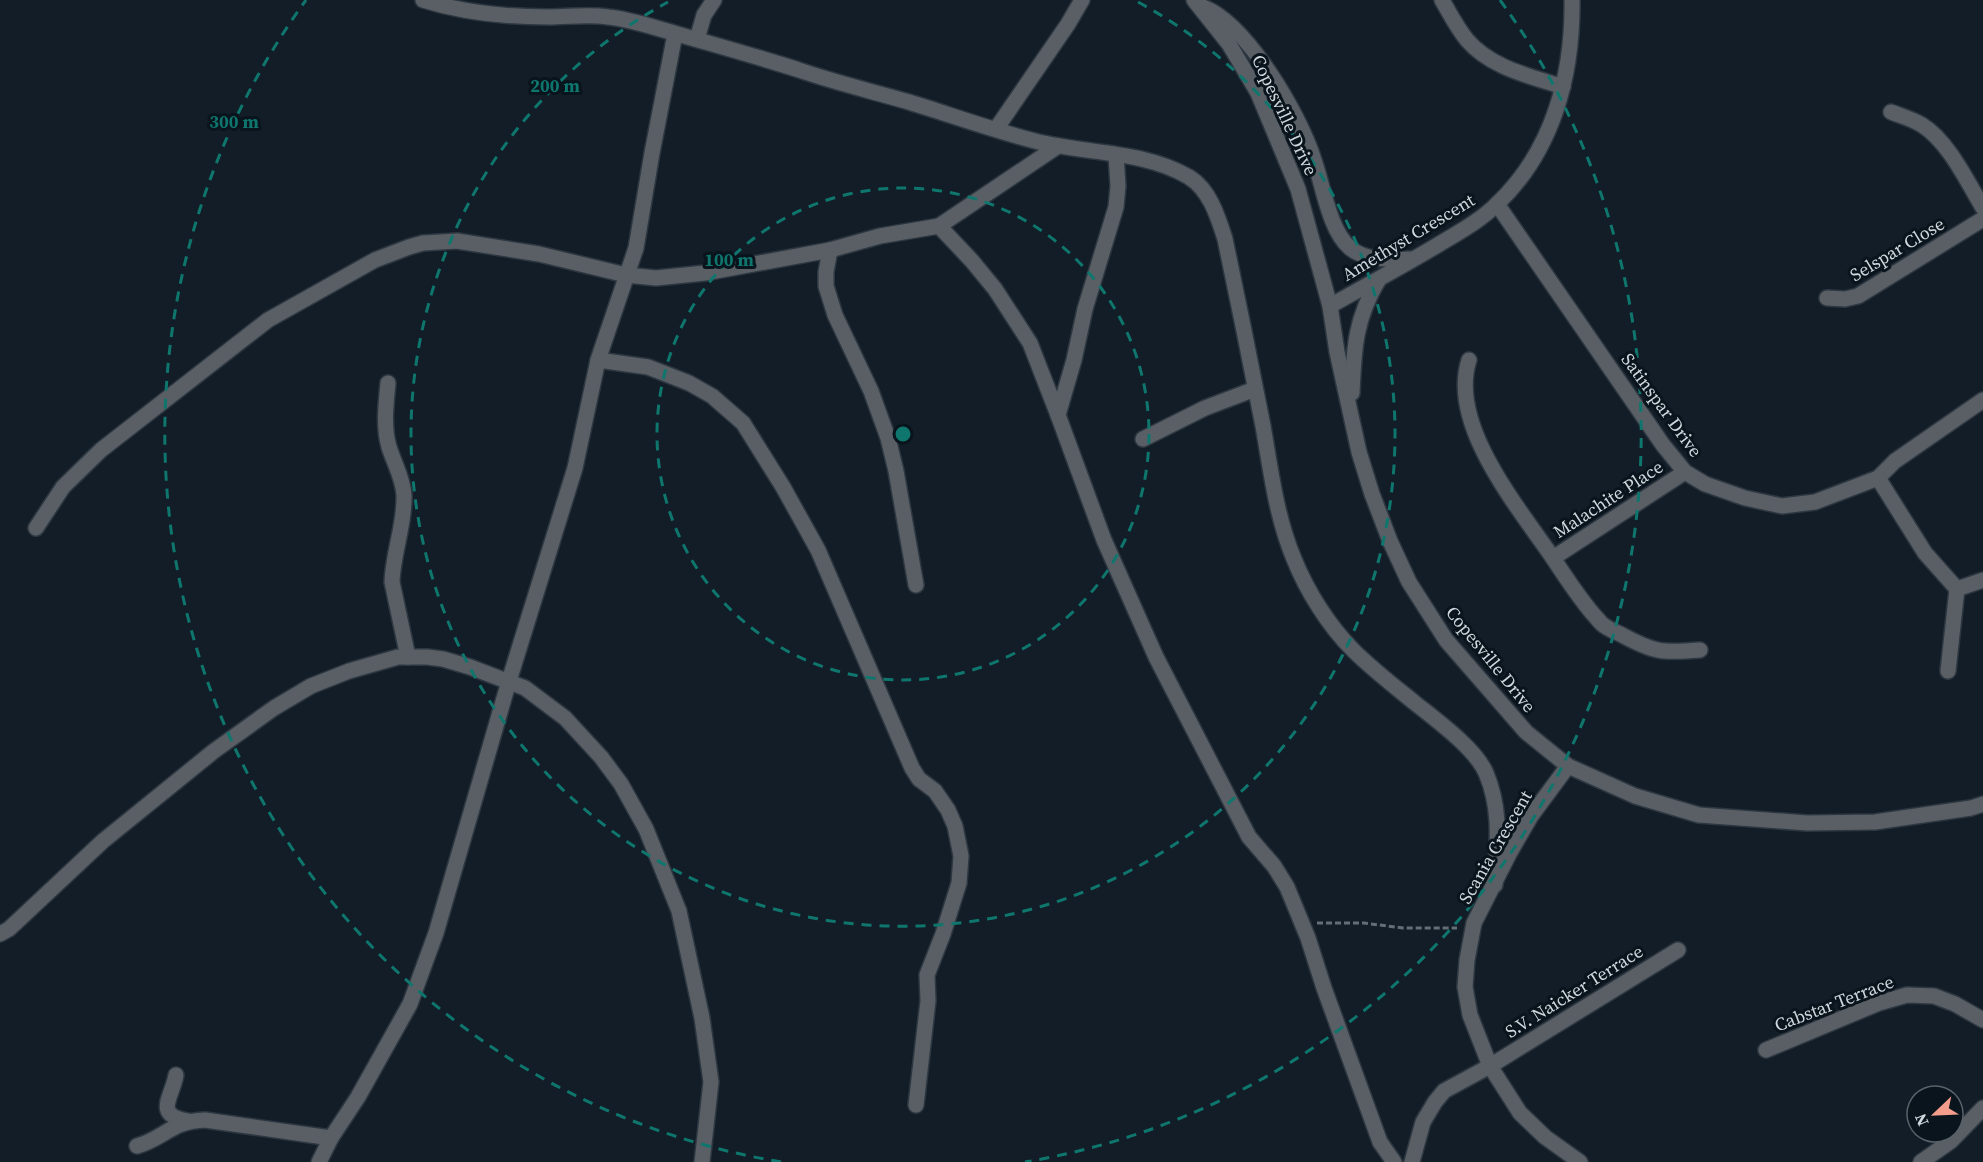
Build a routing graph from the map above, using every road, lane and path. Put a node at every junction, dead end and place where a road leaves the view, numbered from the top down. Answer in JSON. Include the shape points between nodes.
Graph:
{"nodes":[{"id":1,"x":423,"y":0,"type":"edge"},
{"id":2,"x":714,"y":0,"type":"edge"},
{"id":3,"x":1082,"y":0,"type":"edge"},
{"id":4,"x":1442,"y":0,"type":"edge"},
{"id":5,"x":1572,"y":0,"type":"edge"},
{"id":6,"x":1196,"y":2,"type":"edge"},
{"id":7,"x":675,"y":34,"type":"junction"},
{"id":8,"x":697,"y":39,"type":"junction"},
{"id":9,"x":1563,"y":87,"type":"junction"},
{"id":10,"x":1891,"y":112,"type":"dead end"},
{"id":11,"x":996,"y":129,"type":"junction"},
{"id":12,"x":1058,"y":146,"type":"junction"},
{"id":13,"x":1116,"y":155,"type":"junction"},
{"id":14,"x":1497,"y":204,"type":"junction"},
{"id":15,"x":1983,"y":207,"type":"edge"},
{"id":16,"x":1983,"y":219,"type":"edge"},
{"id":17,"x":939,"y":226,"type":"junction"},
{"id":18,"x":830,"y":250,"type":"junction"},
{"id":19,"x":1415,"y":259,"type":"junction"},
{"id":20,"x":626,"y":275,"type":"junction"},
{"id":21,"x":1380,"y":278,"type":"junction"},
{"id":22,"x":1827,"y":298,"type":"dead end"},
{"id":23,"x":1330,"y":306,"type":"junction"},
{"id":24,"x":598,"y":360,"type":"junction"},
{"id":25,"x":1469,"y":360,"type":"dead end"},
{"id":26,"x":387,"y":383,"type":"dead end"},
{"id":27,"x":1255,"y":389,"type":"junction"},
{"id":28,"x":1983,"y":400,"type":"edge"},
{"id":29,"x":1350,"y":411,"type":"junction"},
{"id":30,"x":1058,"y":415,"type":"junction"},
{"id":31,"x":1143,"y":439,"type":"dead end"},
{"id":32,"x":1685,"y":472,"type":"junction"},
{"id":33,"x":1878,"y":478,"type":"junction"},
{"id":34,"x":36,"y":528,"type":"dead end"},
{"id":35,"x":1553,"y":558,"type":"junction"},
{"id":36,"x":1983,"y":580,"type":"edge"},
{"id":37,"x":916,"y":585,"type":"dead end"},
{"id":38,"x":1957,"y":589,"type":"junction"},
{"id":39,"x":1700,"y":651,"type":"dead end"},
{"id":40,"x":408,"y":657,"type":"junction"},
{"id":41,"x":1948,"y":671,"type":"dead end"},
{"id":42,"x":508,"y":681,"type":"junction"},
{"id":43,"x":1568,"y":766,"type":"junction"},
{"id":44,"x":1983,"y":804,"type":"edge"},
{"id":45,"x":1495,"y":885,"type":"junction"},
{"id":46,"x":1299,"y":917,"type":"junction"},
{"id":47,"x":1473,"y":928,"type":"junction"},
{"id":48,"x":0,"y":934,"type":"edge"},
{"id":49,"x":1678,"y":950,"type":"dead end"},
{"id":50,"x":1983,"y":1020,"type":"edge"},
{"id":51,"x":1766,"y":1050,"type":"dead end"},
{"id":52,"x":1490,"y":1066,"type":"junction"},
{"id":53,"x":176,"y":1075,"type":"dead end"},
{"id":54,"x":916,"y":1105,"type":"dead end"},
{"id":55,"x":1983,"y":1108,"type":"edge"},
{"id":56,"x":188,"y":1121,"type":"junction"},
{"id":57,"x":331,"y":1138,"type":"junction"},
{"id":58,"x":137,"y":1146,"type":"dead end"},
{"id":59,"x":321,"y":1161,"type":"edge"},
{"id":60,"x":702,"y":1162,"type":"edge"},
{"id":61,"x":1394,"y":1162,"type":"edge"},
{"id":62,"x":1412,"y":1162,"type":"edge"},
{"id":63,"x":1580,"y":1162,"type":"edge"},
{"id":64,"x":1921,"y":1162,"type":"edge"}],
"edges":[{"from":1,"to":7,"type":"street","via":[[507,16],[608,16]]},
{"from":2,"to":8,"type":"street","via":[[704,15]]},
{"from":3,"to":11,"type":"street"},
{"from":4,"to":9,"type":"street","via":[[1456,25],[1478,50],[1505,67]]},
{"from":5,"to":9,"type":"street","name":"Amethyst Crescent"},
{"from":6,"to":19,"type":"street","via":[[1229,23],[1266,66],[1313,156],[1342,239],[1354,251],[1368,257]]},
{"from":6,"to":23,"type":"street","name":"Copesville Drive","via":[[1229,44],[1276,132],[1298,189]]},
{"from":7,"to":8,"type":"street"},
{"from":7,"to":20,"type":"street","via":[[636,248]]},
{"from":8,"to":11,"type":"street"},
{"from":9,"to":14,"type":"street","name":"Amethyst Crescent","via":[[1537,154]]},
{"from":10,"to":15,"type":"street","via":[[1922,125],[1937,137]]},
{"from":11,"to":12,"type":"street"},
{"from":12,"to":13,"type":"street"},
{"from":12,"to":17,"type":"street"},
{"from":13,"to":27,"type":"street","via":[[1170,169],[1190,178],[1206,194],[1225,239]]},
{"from":13,"to":30,"type":"street","via":[[1116,207]]},
{"from":14,"to":19,"type":"street","name":"Amethyst Crescent"},
{"from":14,"to":32,"type":"street","name":"Satinspar Drive","via":[[1648,425]]},
{"from":16,"to":22,"type":"street","name":"Selspar Close","via":[[1858,296]]},
{"from":17,"to":18,"type":"street"},
{"from":17,"to":30,"type":"street","via":[[1013,315],[1030,343]]},
{"from":18,"to":20,"type":"street","via":[[679,277]]},
{"from":18,"to":37,"type":"street","via":[[826,286],[888,438]]},
{"from":19,"to":21,"type":"street","name":"Amethyst Crescent"},
{"from":20,"to":24,"type":"street"},
{"from":20,"to":34,"type":"street","via":[[539,254],[457,241],[423,243],[375,260],[268,320],[141,418],[63,487]]},
{"from":21,"to":23,"type":"street","name":"Amethyst Crescent"},
{"from":21,"to":29,"type":"street","via":[[1361,315],[1356,337]]},
{"from":23,"to":29,"type":"street","name":"Copesville Drive"},
{"from":24,"to":42,"type":"street","via":[[575,468]]},
{"from":24,"to":54,"type":"street","via":[[648,367],[689,383],[712,396],[743,423],[818,550],[912,768],[935,791],[955,826],[961,856],[959,883],[927,975],[928,1001]]},
{"from":25,"to":35,"type":"street","name":"Malachite Place","via":[[1464,386],[1479,440],[1515,506]]},
{"from":26,"to":40,"type":"street","via":[[388,446],[404,492],[392,582]]},
{"from":27,"to":31,"type":"street","via":[[1205,408]]},
{"from":27,"to":45,"type":"street","via":[[1281,521],[1293,558],[1321,608],[1353,650],[1440,723],[1485,770],[1497,812]]},
{"from":28,"to":33,"type":"street","name":"Satinspar Drive","via":[[1895,461]]},
{"from":29,"to":43,"type":"street","name":"Copesville Drive","via":[[1372,494],[1409,582],[1446,640],[1486,688],[1526,732]]},
{"from":30,"to":46,"type":"street","via":[[1104,540],[1156,657],[1249,837],[1287,887]]},
{"from":32,"to":33,"type":"street","name":"Satinspar Drive","via":[[1705,484],[1782,506],[1815,502]]},
{"from":32,"to":35,"type":"street","name":"Malachite Place"},
{"from":33,"to":38,"type":"street","via":[[1925,553]]},
{"from":35,"to":39,"type":"street","name":"Malachite Place","via":[[1579,599],[1601,623],[1655,651]]},
{"from":36,"to":38,"type":"street"},
{"from":38,"to":41,"type":"street"},
{"from":40,"to":42,"type":"street","via":[[443,659]]},
{"from":40,"to":48,"type":"street","via":[[349,671],[311,686],[247,726],[103,841]]},
{"from":42,"to":57,"type":"street","via":[[424,970],[410,1004]]},
{"from":42,"to":60,"type":"street","via":[[525,688],[565,718],[602,757],[634,806],[664,871],[679,911],[711,1082]]},
{"from":43,"to":44,"type":"street","name":"Copesville Drive","via":[[1635,796],[1699,815],[1724,818],[1875,822]]},
{"from":43,"to":45,"type":"street","name":"Scania Crescent","via":[[1532,816]]},
{"from":45,"to":47,"type":"street","name":"Scania Crescent"},
{"from":46,"to":47,"type":"path","via":[[1312,924]]},
{"from":46,"to":61,"type":"street","via":[[1380,1142]]},
{"from":47,"to":52,"type":"street","name":"Scania Crescent","via":[[1465,987],[1470,1015]]},
{"from":49,"to":52,"type":"street","name":"S.V. Naicker Terrace"},
{"from":50,"to":51,"type":"street","name":"Cabstar Terrace","via":[[1934,996],[1907,995]]},
{"from":52,"to":62,"type":"street","name":"S.V. Naicker Terrace","via":[[1444,1091],[1435,1102],[1424,1122]]},
{"from":52,"to":63,"type":"street","name":"Scania Crescent","via":[[1520,1113]]},
{"from":53,"to":56,"type":"street","via":[[167,1108],[176,1119]]},
{"from":55,"to":64,"type":"street","via":[[1951,1141]]},
{"from":56,"to":57,"type":"street"},
{"from":56,"to":58,"type":"street"},
{"from":57,"to":59,"type":"street"}]}
